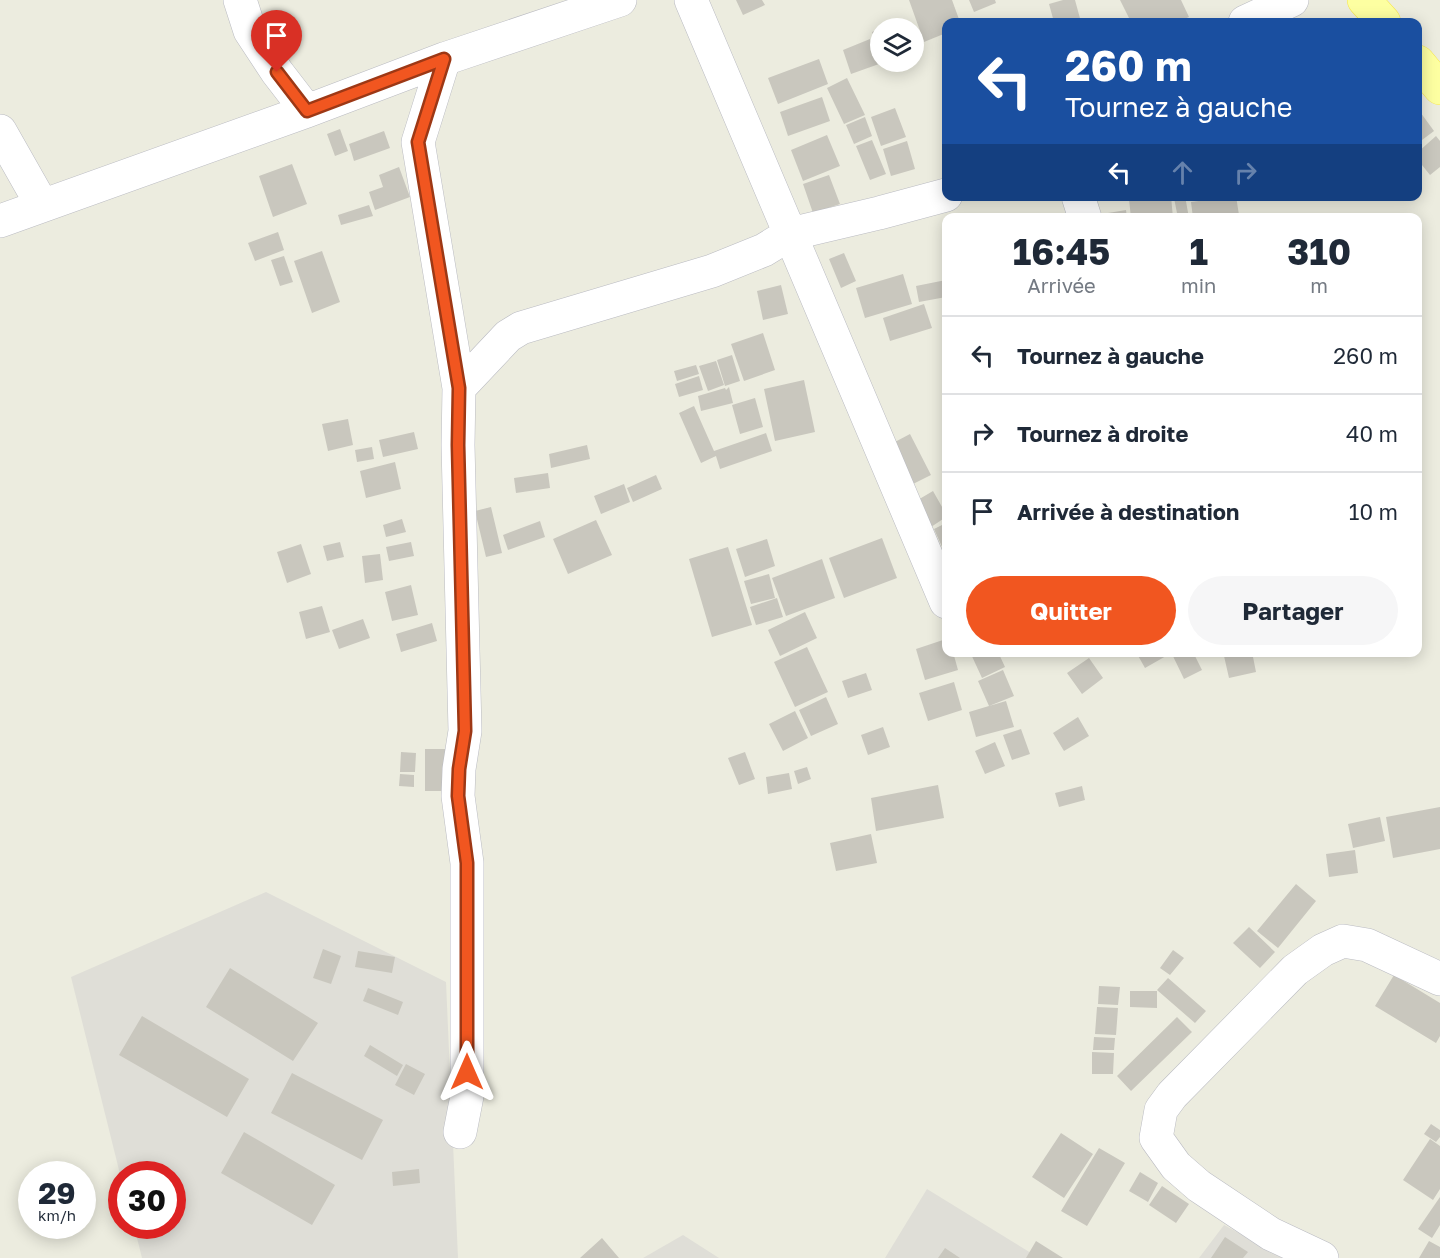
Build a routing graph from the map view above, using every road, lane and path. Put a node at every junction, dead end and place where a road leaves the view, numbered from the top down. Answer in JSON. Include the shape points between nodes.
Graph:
{"nodes":[{"id":1,"x":240,"y":0,"type":"edge"},
{"id":2,"x":620,"y":0,"type":"edge"},
{"id":3,"x":691,"y":0,"type":"edge"},
{"id":4,"x":1292,"y":0,"type":"edge"},
{"id":5,"x":1364,"y":0,"type":"edge"},
{"id":6,"x":1254,"y":18,"type":"edge"},
{"id":7,"x":1380,"y":18,"type":"edge"},
{"id":8,"x":444,"y":59,"type":"junction"},
{"id":9,"x":1422,"y":67,"type":"edge"},
{"id":10,"x":1440,"y":88,"type":"edge"},
{"id":11,"x":307,"y":111,"type":"junction"},
{"id":12,"x":0,"y":131,"type":"edge"},
{"id":13,"x":942,"y":196,"type":"edge"},
{"id":14,"x":42,"y":205,"type":"junction"},
{"id":15,"x":0,"y":221,"type":"edge"},
{"id":16,"x":790,"y":234,"type":"junction"},
{"id":17,"x":459,"y":388,"type":"junction"},
{"id":18,"x":942,"y":593,"type":"edge"},
{"id":19,"x":1440,"y":980,"type":"edge"},
{"id":20,"x":460,"y":1132,"type":"dead end"},
{"id":21,"x":1322,"y":1258,"type":"edge"}],
"edges":[{"from":1,"to":11,"type":"street","via":[[250,31]]},
{"from":2,"to":8,"type":"street"},
{"from":3,"to":16,"type":"street"},
{"from":4,"to":6,"type":"street"},
{"from":5,"to":7,"type":"main road"},
{"from":8,"to":11,"type":"street"},
{"from":8,"to":17,"type":"street","via":[[418,142]]},
{"from":9,"to":10,"type":"main road"},
{"from":11,"to":14,"type":"street"},
{"from":12,"to":14,"type":"street"},
{"from":13,"to":16,"type":"street"},
{"from":14,"to":15,"type":"street"},
{"from":16,"to":17,"type":"street","via":[[764,250],[712,271],[521,328],[508,336]]},
{"from":16,"to":18,"type":"street"},
{"from":17,"to":20,"type":"street","via":[[465,731],[458,796],[467,863],[467,1096]]},
{"from":19,"to":21,"type":"street","via":[[1366,945],[1343,941],[1323,950],[1295,970],[1161,1110],[1156,1138],[1176,1166],[1271,1234]]}]}
